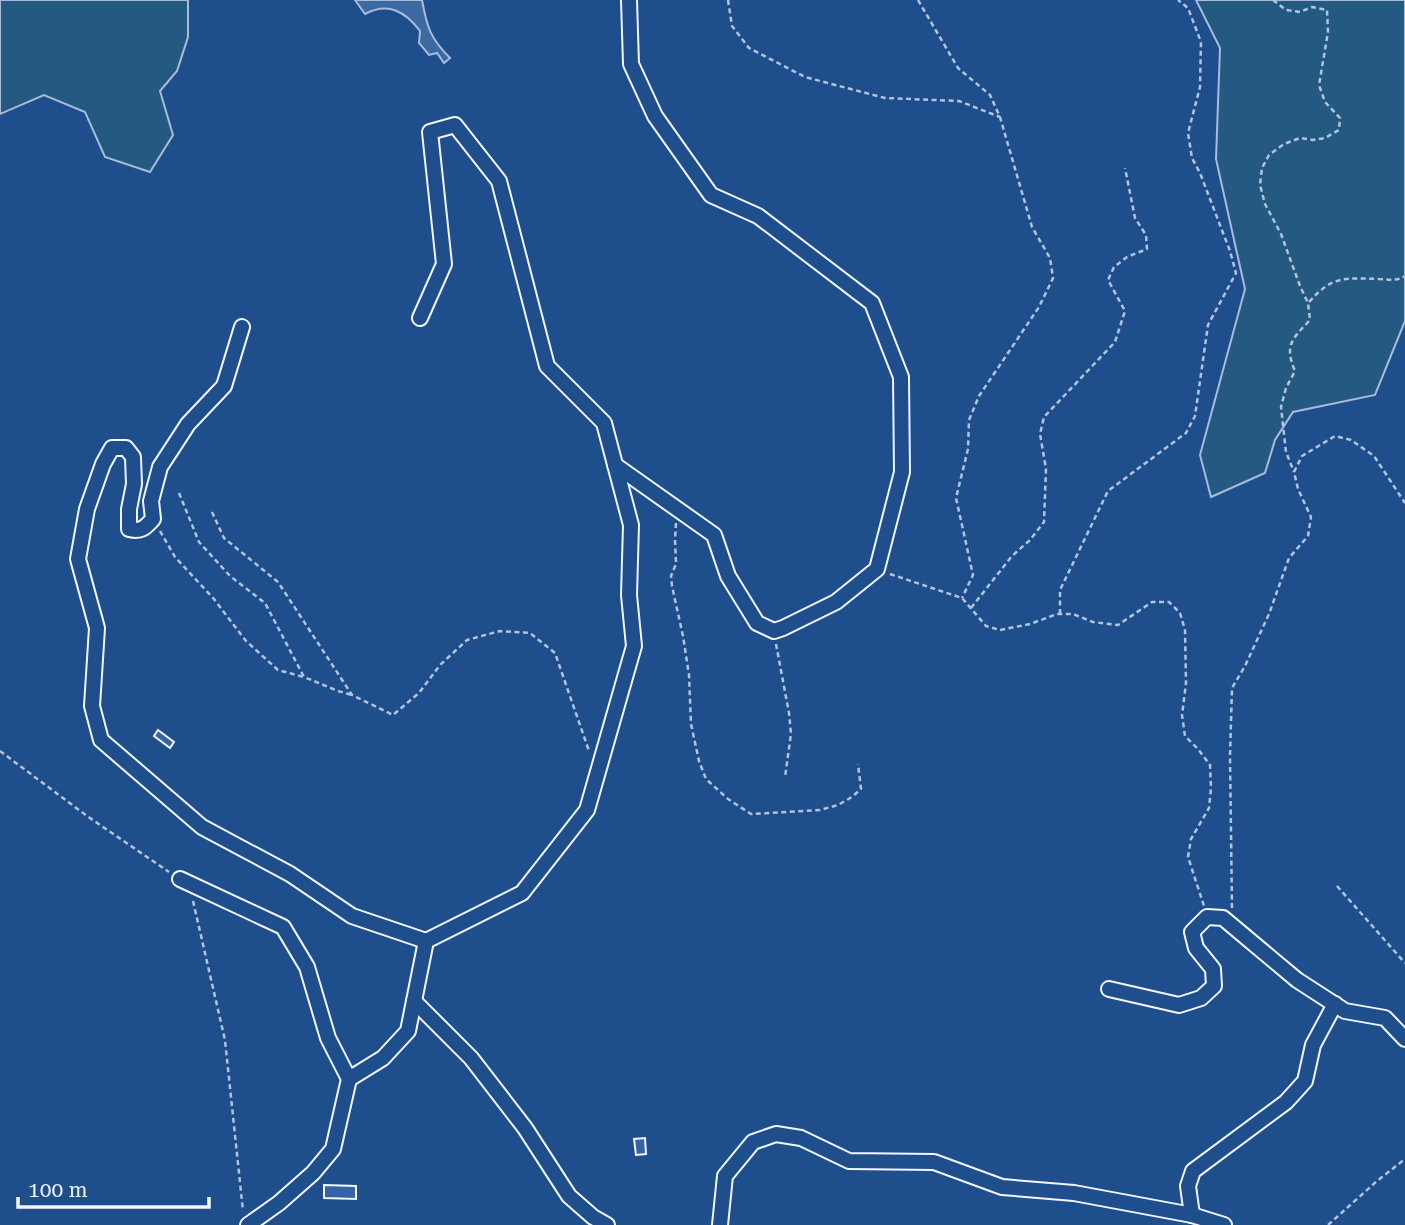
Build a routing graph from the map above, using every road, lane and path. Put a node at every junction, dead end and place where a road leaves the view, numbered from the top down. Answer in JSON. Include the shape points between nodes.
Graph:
{"nodes":[{"id":1,"x":629,"y":0,"type":"edge"},
{"id":2,"x":728,"y":0,"type":"edge"},
{"id":3,"x":918,"y":0,"type":"edge"},
{"id":4,"x":1178,"y":0,"type":"edge"},
{"id":5,"x":1273,"y":0,"type":"edge"},
{"id":6,"x":1000,"y":117,"type":"junction"},
{"id":7,"x":1125,"y":168,"type":"dead end"},
{"id":8,"x":1405,"y":276,"type":"edge"},
{"id":9,"x":1308,"y":303,"type":"junction"},
{"id":10,"x":420,"y":318,"type":"dead end"},
{"id":11,"x":242,"y":327,"type":"dead end"},
{"id":12,"x":615,"y":465,"type":"junction"},
{"id":13,"x":1294,"y":472,"type":"junction"},
{"id":14,"x":179,"y":493,"type":"dead end"},
{"id":15,"x":1405,"y":503,"type":"edge"},
{"id":16,"x":677,"y":509,"type":"junction"},
{"id":17,"x":212,"y":512,"type":"dead end"},
{"id":18,"x":153,"y":519,"type":"junction"},
{"id":19,"x":877,"y":569,"type":"junction"},
{"id":20,"x":962,"y":598,"type":"junction"},
{"id":21,"x":971,"y":608,"type":"junction"},
{"id":22,"x":1060,"y":614,"type":"junction"},
{"id":23,"x":774,"y":631,"type":"junction"},
{"id":24,"x":304,"y":677,"type":"junction"},
{"id":25,"x":352,"y":695,"type":"junction"},
{"id":26,"x":0,"y":751,"type":"edge"},
{"id":27,"x":858,"y":764,"type":"dead end"},
{"id":28,"x":597,"y":772,"type":"junction"},
{"id":29,"x":785,"y":777,"type":"dead end"},
{"id":30,"x":180,"y":879,"type":"junction"},
{"id":31,"x":1337,"y":886,"type":"dead end"},
{"id":32,"x":1207,"y":917,"type":"junction"},
{"id":33,"x":1232,"y":925,"type":"junction"},
{"id":34,"x":426,"y":942,"type":"junction"},
{"id":35,"x":1405,"y":963,"type":"edge"},
{"id":36,"x":1110,"y":989,"type":"dead end"},
{"id":37,"x":414,"y":1001,"type":"junction"},
{"id":38,"x":1335,"y":1004,"type":"junction"},
{"id":39,"x":1405,"y":1039,"type":"edge"},
{"id":40,"x":349,"y":1079,"type":"junction"},
{"id":41,"x":1405,"y":1159,"type":"edge"},
{"id":42,"x":1192,"y":1214,"type":"junction"},
{"id":43,"x":246,"y":1219,"type":"edge"},
{"id":44,"x":607,"y":1225,"type":"edge"},
{"id":45,"x":720,"y":1225,"type":"edge"},
{"id":46,"x":1224,"y":1225,"type":"edge"},
{"id":47,"x":1328,"y":1225,"type":"edge"}],
"edges":[{"from":1,"to":19,"type":"street","via":[[631,64],[655,116],[711,195],[758,216],[872,303],[901,377],[902,472]]},
{"from":2,"to":6,"type":"path","via":[[732,26],[749,48],[805,77],[884,98],[959,101]]},
{"from":3,"to":6,"type":"path","via":[[958,68],[990,95]]},
{"from":4,"to":22,"type":"path","via":[[1188,8],[1201,42],[1200,88],[1188,133],[1192,158],[1236,273],[1208,325],[1195,416],[1186,433],[1108,491],[1060,590]]},
{"from":5,"to":9,"type":"path","via":[[1286,10],[1327,10],[1319,85],[1325,102],[1340,118],[1339,130],[1325,138],[1300,138],[1284,144],[1269,155],[1262,168],[1265,204]]},
{"from":6,"to":20,"type":"path","via":[[1032,227],[1050,258],[1053,278],[1039,307],[979,396],[970,420],[956,498],[972,575]]},
{"from":7,"to":21,"type":"path","via":[[1135,218],[1146,235],[1147,248],[1114,267],[1108,280],[1125,311],[1115,342],[1044,417],[1040,434],[1046,469],[1044,522]]},
{"from":8,"to":9,"type":"path","via":[[1397,281],[1333,281]]},
{"from":9,"to":13,"type":"path","via":[[1310,320],[1292,338],[1289,356],[1295,371],[1281,407],[1286,452]]},
{"from":10,"to":12,"type":"street","via":[[444,264],[430,132],[455,125],[499,181],[547,366],[604,423]]},
{"from":11,"to":18,"type":"street","via":[[224,386],[188,425],[160,467],[150,501]]},
{"from":12,"to":16,"type":"street"},
{"from":12,"to":28,"type":"street","via":[[631,525],[629,595],[634,646]]},
{"from":13,"to":15,"type":"path","via":[[1301,456],[1335,436],[1351,440],[1374,456]]},
{"from":13,"to":33,"type":"path","via":[[1311,517],[1308,536],[1289,558],[1269,614],[1232,688]]},
{"from":14,"to":24,"type":"path","via":[[199,542],[230,576],[265,603]]},
{"from":16,"to":23,"type":"street","via":[[714,535],[728,576],[757,623]]},
{"from":16,"to":27,"type":"path","via":[[672,586],[689,675],[691,724],[706,779],[751,814],[820,810],[838,805],[861,789]]},
{"from":17,"to":25,"type":"path","via":[[224,538],[278,582]]},
{"from":18,"to":24,"type":"path","via":[[174,558],[246,641],[278,670]]},
{"from":18,"to":34,"type":"street","via":[[138,531],[129,529],[133,457],[125,448],[112,448],[87,509],[78,559],[97,628],[92,706],[101,740],[202,827],[290,874],[352,916]]},
{"from":19,"to":20,"type":"path"},
{"from":19,"to":23,"type":"street","via":[[836,602]]},
{"from":20,"to":21,"type":"path"},
{"from":21,"to":22,"type":"path","via":[[986,626],[1000,631]]},
{"from":22,"to":32,"type":"path","via":[[1118,625],[1152,602],[1169,602],[1180,613],[1185,630],[1185,736],[1210,765],[1209,808],[1191,839],[1188,857]]},
{"from":23,"to":29,"type":"path","via":[[789,713]]},
{"from":24,"to":25,"type":"path"},
{"from":25,"to":28,"type":"path","via":[[393,715],[467,640],[500,631],[530,633],[555,653]]},
{"from":26,"to":30,"type":"path"},
{"from":28,"to":34,"type":"street","via":[[587,810],[522,893]]},
{"from":30,"to":40,"type":"street","via":[[283,927],[307,967],[328,1038]]},
{"from":30,"to":43,"type":"path","via":[[195,904],[226,1040]]},
{"from":31,"to":35,"type":"path"},
{"from":32,"to":33,"type":"street","via":[[1223,918]]},
{"from":32,"to":36,"type":"street","via":[[1192,932],[1196,948],[1213,970],[1214,986],[1202,998],[1179,1004]]},
{"from":33,"to":38,"type":"street","via":[[1297,980]]},
{"from":34,"to":37,"type":"street"},
{"from":37,"to":40,"type":"street","via":[[408,1031],[383,1058]]},
{"from":37,"to":44,"type":"street","via":[[471,1058],[569,1196]]},
{"from":38,"to":39,"type":"street","via":[[1345,1011],[1385,1018]]},
{"from":38,"to":42,"type":"street","via":[[1313,1045],[1305,1081],[1286,1102],[1193,1171],[1188,1186]]},
{"from":40,"to":43,"type":"street","via":[[334,1149],[279,1203]]},
{"from":41,"to":47,"type":"path"},
{"from":42,"to":45,"type":"street","via":[[1074,1193],[1002,1186],[934,1162],[849,1161],[801,1138],[776,1134],[753,1142],[725,1176]]},
{"from":42,"to":46,"type":"street"}]}
